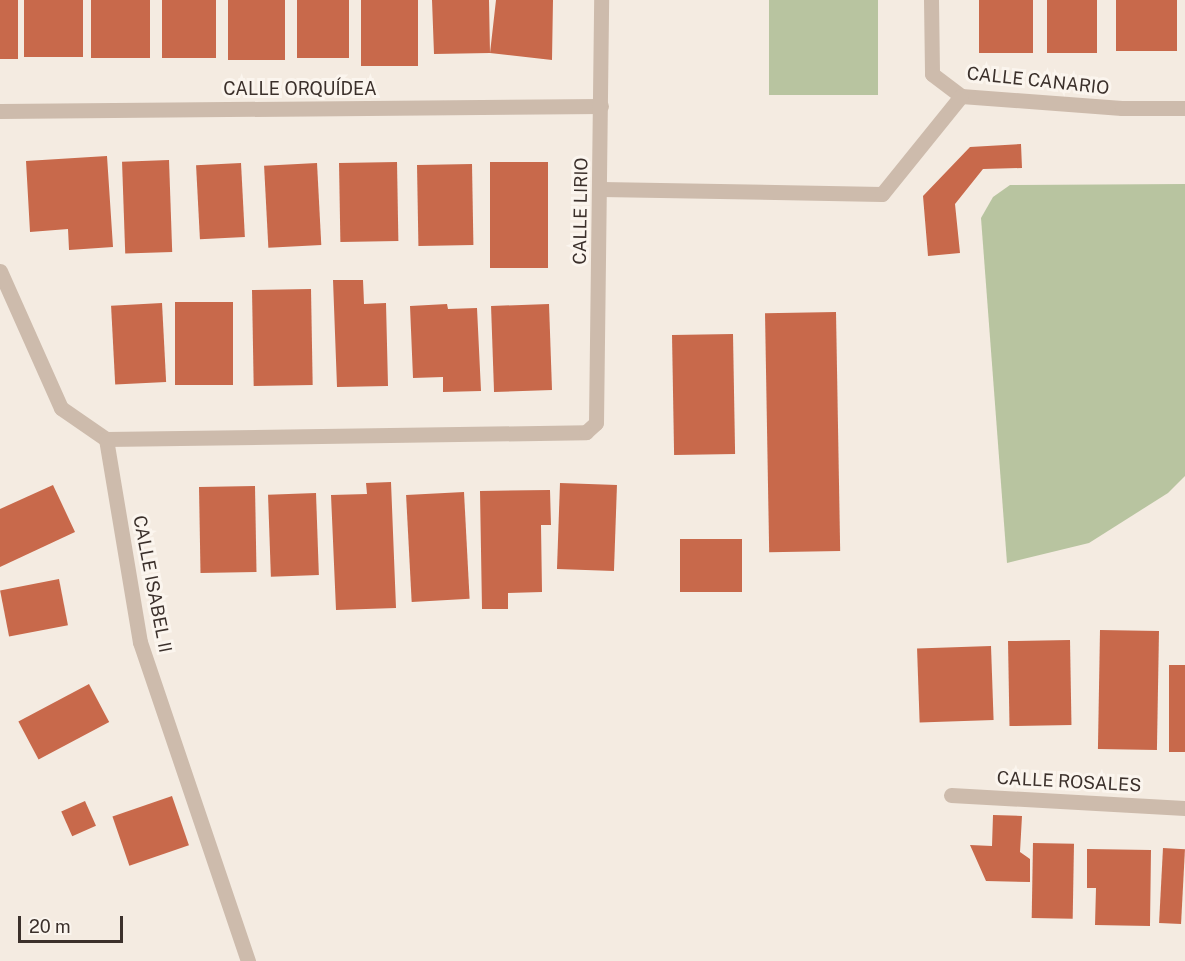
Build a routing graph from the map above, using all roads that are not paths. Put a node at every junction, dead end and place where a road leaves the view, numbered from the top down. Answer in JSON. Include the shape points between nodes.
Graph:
{"nodes":[{"id":1,"x":601,"y":0,"type":"edge"},
{"id":2,"x":931,"y":0,"type":"edge"},
{"id":3,"x":961,"y":96,"type":"junction"},
{"id":4,"x":601,"y":106,"type":"junction"},
{"id":5,"x":1185,"y":108,"type":"edge"},
{"id":6,"x":0,"y":111,"type":"edge"},
{"id":7,"x":602,"y":189,"type":"junction"},
{"id":8,"x":0,"y":271,"type":"edge"},
{"id":9,"x":106,"y":439,"type":"junction"},
{"id":10,"x":951,"y":795,"type":"dead end"},
{"id":11,"x":1185,"y":808,"type":"edge"},
{"id":12,"x":248,"y":961,"type":"edge"}],
"edges":[{"from":1,"to":4,"type":"street","name":"CALLE LIRIO"},
{"from":2,"to":3,"type":"street","name":"CALLE CANARIO","via":[[932,74]]},
{"from":3,"to":5,"type":"street","name":"CALLE CANARIO","via":[[1122,108]]},
{"from":3,"to":7,"type":"street","via":[[882,194]]},
{"from":4,"to":6,"type":"street","name":"CALLE ORQUÍDEA"},
{"from":4,"to":7,"type":"street","name":"CALLE LIRIO"},
{"from":7,"to":9,"type":"street","name":"CALLE LIRIO","via":[[596,423],[586,432]]},
{"from":8,"to":9,"type":"street","via":[[61,408]]},
{"from":9,"to":12,"type":"street","name":"CALLE ISABEL II","via":[[140,642]]},
{"from":10,"to":11,"type":"street","name":"CALLE ROSALES"}]}
